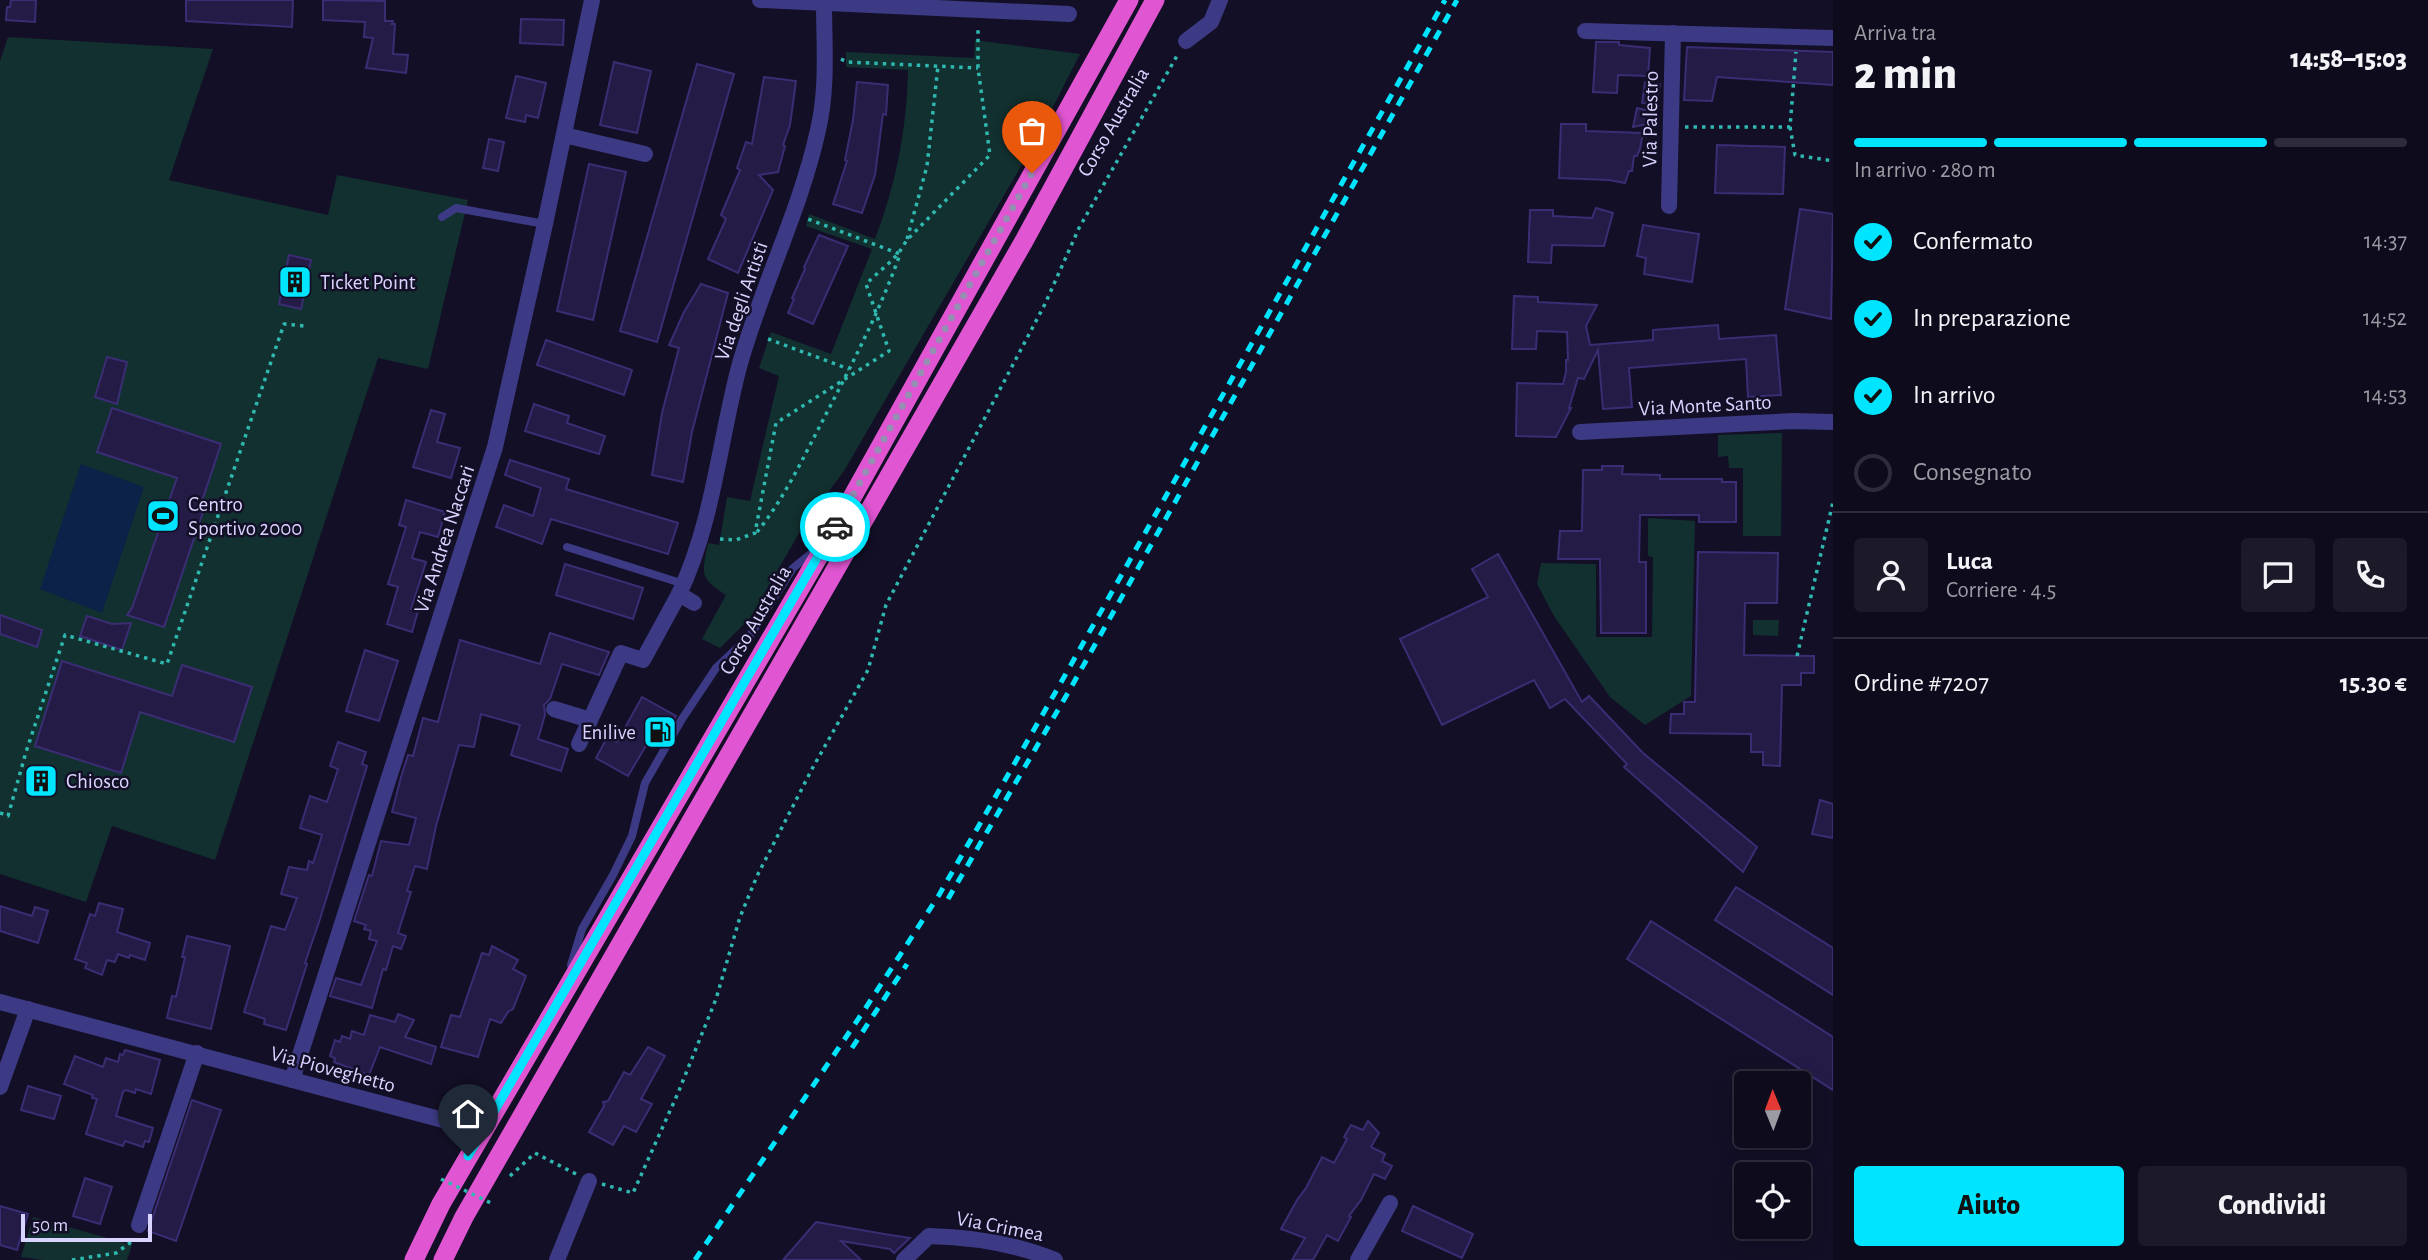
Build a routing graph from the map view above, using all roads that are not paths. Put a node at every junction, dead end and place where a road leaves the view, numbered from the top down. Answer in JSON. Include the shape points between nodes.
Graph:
{"nodes":[{"id":1,"x":592,"y":0,"type":"edge"},
{"id":2,"x":761,"y":0,"type":"edge"},
{"id":3,"x":1114,"y":0,"type":"edge"},
{"id":4,"x":1129,"y":0,"type":"edge"},
{"id":5,"x":1155,"y":0,"type":"edge"},
{"id":6,"x":1220,"y":0,"type":"edge"},
{"id":7,"x":824,"y":2,"type":"junction"},
{"id":8,"x":980,"y":5,"type":"edge"},
{"id":9,"x":1069,"y":14,"type":"dead end"},
{"id":10,"x":1585,"y":31,"type":"dead end"},
{"id":11,"x":1673,"y":33,"type":"junction"},
{"id":12,"x":1833,"y":38,"type":"edge"},
{"id":13,"x":1186,"y":41,"type":"road end"},
{"id":14,"x":1073,"y":100,"type":"junction"},
{"id":15,"x":564,"y":135,"type":"junction"},
{"id":16,"x":645,"y":154,"type":"dead end"},
{"id":17,"x":1669,"y":206,"type":"dead end"},
{"id":18,"x":442,"y":218,"type":"dead end"},
{"id":19,"x":545,"y":224,"type":"junction"},
{"id":20,"x":1833,"y":422,"type":"edge"},
{"id":21,"x":1580,"y":432,"type":"dead end"},
{"id":22,"x":830,"y":537,"type":"junction"},
{"id":23,"x":567,"y":547,"type":"dead end"},
{"id":24,"x":682,"y":589,"type":"junction"},
{"id":25,"x":694,"y":603,"type":"dead end"},
{"id":26,"x":554,"y":709,"type":"dead end"},
{"id":27,"x":590,"y":720,"type":"junction"},
{"id":28,"x":579,"y":744,"type":"dead end"},
{"id":29,"x":564,"y":990,"type":"junction"},
{"id":30,"x":0,"y":1002,"type":"edge"},
{"id":31,"x":28,"y":1009,"type":"junction"},
{"id":32,"x":197,"y":1054,"type":"junction"},
{"id":33,"x":292,"y":1080,"type":"junction"},
{"id":34,"x":0,"y":1087,"type":"edge"},
{"id":35,"x":458,"y":1124,"type":"dead end"},
{"id":36,"x":589,"y":1181,"type":"road end"},
{"id":37,"x":1390,"y":1203,"type":"dead end"},
{"id":38,"x":139,"y":1224,"type":"road end"},
{"id":39,"x":414,"y":1260,"type":"edge"},
{"id":40,"x":443,"y":1260,"type":"edge"},
{"id":41,"x":556,"y":1260,"type":"edge"},
{"id":42,"x":904,"y":1260,"type":"edge"},
{"id":43,"x":1055,"y":1260,"type":"edge"},
{"id":44,"x":1358,"y":1260,"type":"edge"}],
"edges":[{"from":1,"to":15,"type":"street","name":"Via Andrea Naccari"},
{"from":2,"to":7,"type":"street"},
{"from":3,"to":14,"type":"highway"},
{"from":4,"to":14,"type":"highway","name":"Corso Australia"},
{"from":5,"to":40,"type":"highway","name":"Corso Australia","via":[[1024,242]]},
{"from":6,"to":13,"type":"street","via":[[1211,22]]},
{"from":7,"to":8,"type":"street"},
{"from":7,"to":24,"type":"street","name":"Via degli Artisti","via":[[824,91],[819,128],[794,213],[748,333],[702,535]]},
{"from":8,"to":9,"type":"street"},
{"from":10,"to":11,"type":"street"},
{"from":11,"to":12,"type":"street"},
{"from":11,"to":17,"type":"street","name":"Via Palestro"},
{"from":14,"to":22,"type":"highway","name":"Corso Australia"},
{"from":15,"to":16,"type":"street"},
{"from":15,"to":19,"type":"street","name":"Via Andrea Naccari"},
{"from":18,"to":19,"type":"lane","via":[[456,208]]},
{"from":19,"to":33,"type":"street","name":"Via Andrea Naccari","via":[[495,447]]},
{"from":20,"to":21,"type":"street","name":"Via Monte Santo"},
{"from":22,"to":29,"type":"highway","name":"Corso Australia"},
{"from":22,"to":29,"type":"lane","via":[[793,568],[749,638],[716,668],[682,719],[646,783],[632,836],[582,929]]},
{"from":23,"to":24,"type":"lane"},
{"from":24,"to":25,"type":"street"},
{"from":24,"to":27,"type":"street","name":"Via degli Artisti","via":[[643,660],[621,653]]},
{"from":26,"to":27,"type":"street"},
{"from":27,"to":28,"type":"street"},
{"from":29,"to":39,"type":"highway","name":"Corso Australia","via":[[441,1203]]},
{"from":30,"to":31,"type":"street","name":"Via Pioveghetto"},
{"from":31,"to":32,"type":"street","name":"Via Pioveghetto"},
{"from":31,"to":34,"type":"street"},
{"from":32,"to":33,"type":"street","name":"Via Pioveghetto"},
{"from":32,"to":38,"type":"street"},
{"from":33,"to":35,"type":"street","name":"Via Pioveghetto"},
{"from":36,"to":41,"type":"street"},
{"from":37,"to":44,"type":"street"},
{"from":42,"to":43,"type":"street","name":"Via Crimea","via":[[929,1236],[960,1237]]}]}
